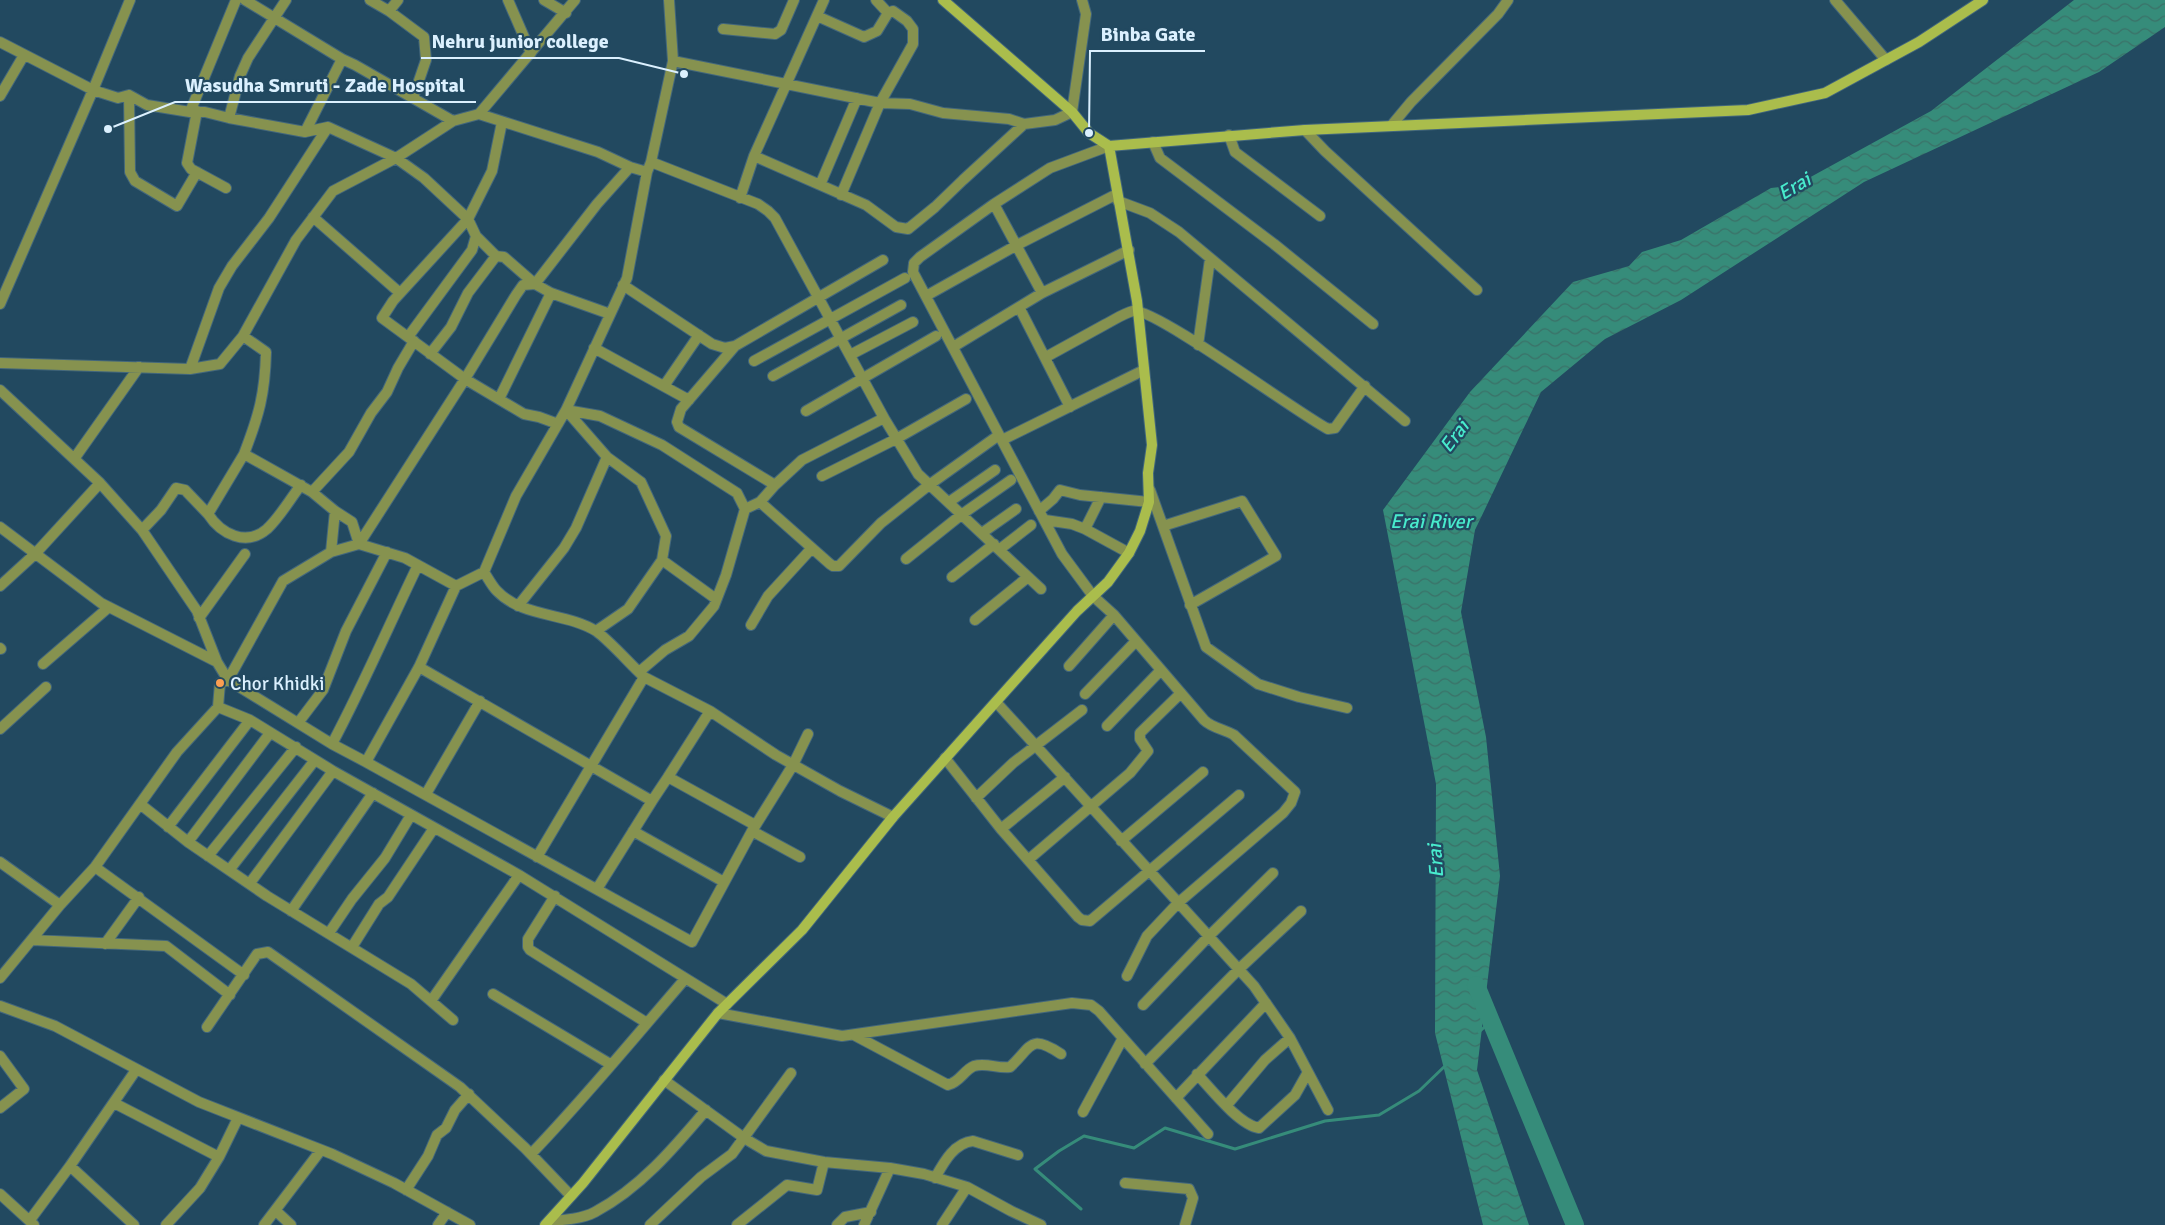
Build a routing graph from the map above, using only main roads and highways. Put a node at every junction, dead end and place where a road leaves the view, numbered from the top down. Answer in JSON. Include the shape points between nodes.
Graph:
{"nodes":[{"id":1,"x":943,"y":0,"type":"edge"},
{"id":2,"x":1983,"y":0,"type":"edge"},
{"id":3,"x":1109,"y":146,"type":"junction"},
{"id":4,"x":547,"y":1223,"type":"edge"}],
"edges":[{"from":1,"to":3,"type":"main road","via":[[1072,112],[1089,133]]},
{"from":2,"to":3,"type":"main road","via":[[1919,42],[1825,94],[1748,110],[1305,130]]},
{"from":3,"to":4,"type":"main road","via":[[1138,311],[1152,445],[1148,473],[1149,502],[1129,554],[1108,582],[894,817],[802,930],[718,1013]]}]}
